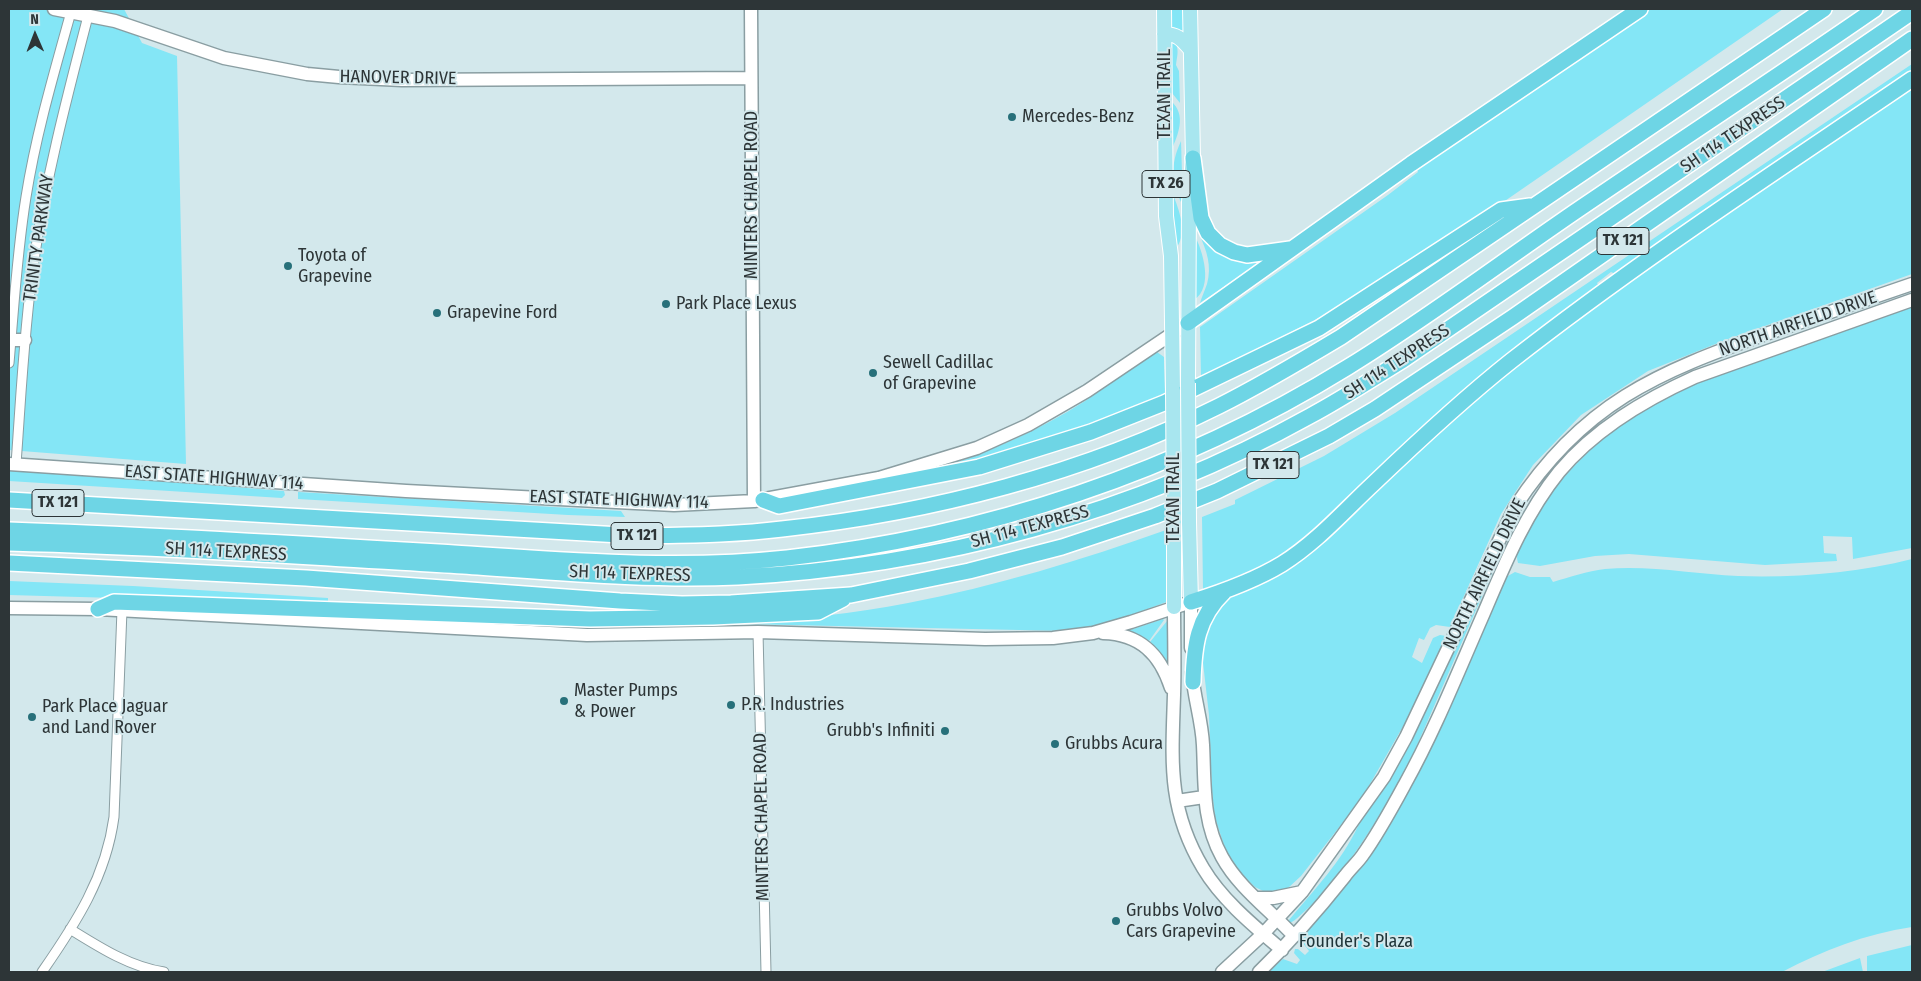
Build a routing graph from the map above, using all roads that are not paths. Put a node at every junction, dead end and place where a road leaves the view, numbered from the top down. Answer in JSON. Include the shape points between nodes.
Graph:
{"nodes":[{"id":1,"x":54,"y":9,"type":"edge"},
{"id":2,"x":751,"y":9,"type":"edge"},
{"id":3,"x":1164,"y":9,"type":"edge"},
{"id":4,"x":1190,"y":9,"type":"edge"},
{"id":5,"x":1640,"y":9,"type":"edge"},
{"id":6,"x":1824,"y":9,"type":"edge"},
{"id":7,"x":1875,"y":9,"type":"edge"},
{"id":8,"x":71,"y":12,"type":"junction"},
{"id":9,"x":1912,"y":12,"type":"edge"},
{"id":10,"x":88,"y":16,"type":"junction"},
{"id":11,"x":1164,"y":34,"type":"junction"},
{"id":12,"x":1912,"y":39,"type":"edge"},
{"id":13,"x":1190,"y":49,"type":"junction"},
{"id":14,"x":751,"y":78,"type":"junction"},
{"id":15,"x":1912,"y":79,"type":"edge"},
{"id":16,"x":1193,"y":158,"type":"junction"},
{"id":17,"x":1534,"y":206,"type":"junction"},
{"id":18,"x":1294,"y":248,"type":"junction"},
{"id":19,"x":1912,"y":284,"type":"edge"},
{"id":20,"x":1912,"y":300,"type":"edge"},
{"id":21,"x":1188,"y":323,"type":"junction"},
{"id":22,"x":1173,"y":334,"type":"junction"},
{"id":23,"x":10,"y":340,"type":"edge"},
{"id":24,"x":26,"y":340,"type":"junction"},
{"id":25,"x":9,"y":363,"type":"edge"},
{"id":26,"x":13,"y":464,"type":"edge"},
{"id":27,"x":9,"y":500,"type":"edge"},
{"id":28,"x":759,"y":501,"type":"junction"},
{"id":29,"x":9,"y":530,"type":"edge"},
{"id":30,"x":9,"y":543,"type":"edge"},
{"id":31,"x":9,"y":563,"type":"edge"},
{"id":32,"x":1226,"y":591,"type":"junction"},
{"id":33,"x":852,"y":596,"type":"junction"},
{"id":34,"x":1191,"y":602,"type":"junction"},
{"id":35,"x":1174,"y":607,"type":"junction"},
{"id":36,"x":9,"y":608,"type":"edge"},
{"id":37,"x":98,"y":609,"type":"junction"},
{"id":38,"x":122,"y":610,"type":"junction"},
{"id":39,"x":758,"y":632,"type":"junction"},
{"id":40,"x":1093,"y":633,"type":"junction"},
{"id":41,"x":1193,"y":682,"type":"junction"},
{"id":42,"x":1174,"y":696,"type":"junction"},
{"id":43,"x":1204,"y":797,"type":"junction"},
{"id":44,"x":1177,"y":801,"type":"junction"},
{"id":45,"x":1302,"y":892,"type":"junction"},
{"id":46,"x":1256,"y":898,"type":"junction"},
{"id":47,"x":1278,"y":918,"type":"junction"},
{"id":48,"x":70,"y":929,"type":"junction"},
{"id":49,"x":1263,"y":934,"type":"junction"},
{"id":50,"x":1294,"y":936,"type":"junction"},
{"id":51,"x":1282,"y":950,"type":"junction"},
{"id":52,"x":42,"y":972,"type":"edge"},
{"id":53,"x":164,"y":972,"type":"edge"},
{"id":54,"x":766,"y":972,"type":"edge"},
{"id":55,"x":1222,"y":972,"type":"edge"},
{"id":56,"x":1259,"y":972,"type":"edge"}],
"edges":[{"from":1,"to":8,"type":"main road","name":"HANOVER DRIVE"},
{"from":2,"to":14,"type":"main road","name":"MINTERS CHAPEL ROAD"},
{"from":3,"to":11,"type":"main road","name":"TEXAN TRAIL","number":"TX 26"},
{"from":4,"to":13,"type":"main road","name":"TEXAN TRAIL","number":"TX 26"},
{"from":5,"to":18,"type":"highway"},
{"from":6,"to":17,"type":"highway","number":"TX 121"},
{"from":7,"to":29,"type":"highway","name":"SH 114 TEXPRESS","via":[[1349,367],[1253,420],[1162,462],[1086,491],[999,518],[900,541],[838,551],[785,558],[680,564]]},
{"from":8,"to":10,"type":"main road","name":"HANOVER DRIVE"},
{"from":8,"to":23,"type":"street","name":"TRINITY PARKWAY","via":[[26,195]]},
{"from":9,"to":30,"type":"highway","name":"SH 114 TEXPRESS","via":[[1356,389],[1309,417],[1211,465],[1057,522],[898,558],[736,577],[627,576],[163,548]]},
{"from":10,"to":14,"type":"main road","name":"HANOVER DRIVE","via":[[140,28],[224,58],[339,77],[402,80]]},
{"from":10,"to":24,"type":"street","name":"TRINITY PARKWAY","via":[[44,198]]},
{"from":11,"to":13,"type":"main road","via":[[1178,36]]},
{"from":11,"to":22,"type":"main road","name":"TEXAN TRAIL","number":"TX 26","via":[[1166,216],[1171,256]]},
{"from":12,"to":33,"type":"highway","number":"TX 121","via":[[1422,379],[1328,436],[1217,491],[1102,535],[1017,560]]},
{"from":13,"to":16,"type":"main road","name":"TEXAN TRAIL","number":"TX 26"},
{"from":14,"to":28,"type":"main road","name":"MINTERS CHAPEL ROAD"},
{"from":15,"to":32,"type":"highway","via":[[1607,288],[1508,363],[1299,552],[1264,574]]},
{"from":16,"to":18,"type":"highway","via":[[1201,218],[1208,233],[1220,245],[1246,255]]},
{"from":16,"to":21,"type":"main road","name":"TEXAN TRAIL","number":"TX 26","via":[[1189,202]]},
{"from":17,"to":27,"type":"highway","number":"TX 121","via":[[1341,337],[1218,406],[1154,435],[1052,473],[891,514],[780,530],[638,536]]},
{"from":17,"to":28,"type":"highway","via":[[1502,210],[1319,328],[1172,400],[1119,422],[1021,455],[941,476],[779,506]]},
{"from":18,"to":21,"type":"highway"},
{"from":19,"to":45,"type":"main road","name":"NORTH AIRFIELD DRIVE","via":[[1684,364],[1612,404],[1568,440],[1530,483],[1515,507],[1384,777]]},
{"from":20,"to":50,"type":"main road","name":"NORTH AIRFIELD DRIVE","via":[[1695,377],[1668,390],[1600,433],[1560,471],[1524,524],[1406,784],[1362,856]]},
{"from":21,"to":22,"type":"main road","name":"EAST STATE HIGHWAY 114"},
{"from":21,"to":34,"type":"main road","name":"TEXAN TRAIL","number":"TX 26","bridge":true},
{"from":22,"to":28,"type":"main road","name":"EAST STATE HIGHWAY 114","via":[[1054,411],[977,448],[879,478]]},
{"from":22,"to":35,"type":"main road","name":"TEXAN TRAIL","bridge":true},
{"from":23,"to":24,"type":"main road"},
{"from":23,"to":25,"type":"street","name":"TRINITY PARKWAY"},
{"from":24,"to":26,"type":"street","name":"TRINITY PARKWAY"},
{"from":26,"to":28,"type":"main road","name":"EAST STATE HIGHWAY 114","via":[[406,492],[674,505]]},
{"from":31,"to":33,"type":"highway","number":"TX 121","via":[[306,578],[682,604]]},
{"from":32,"to":34,"type":"highway"},
{"from":32,"to":41,"type":"highway","via":[[1204,619],[1195,647]]},
{"from":33,"to":37,"type":"highway","via":[[818,612],[713,618],[590,620],[114,602]]},
{"from":34,"to":35,"type":"main road"},
{"from":34,"to":41,"type":"main road","name":"TEXAN TRAIL"},
{"from":35,"to":40,"type":"main road"},
{"from":35,"to":42,"type":"main road","name":"TEXAN TRAIL"},
{"from":36,"to":37,"type":"main road"},
{"from":37,"to":38,"type":"main road"},
{"from":38,"to":39,"type":"main road","via":[[587,635]]},
{"from":38,"to":48,"type":"street","via":[[111,838],[96,885]]},
{"from":39,"to":40,"type":"main road","via":[[985,639],[1053,638]]},
{"from":39,"to":54,"type":"street","name":"MINTERS CHAPEL ROAD"},
{"from":40,"to":42,"type":"main road","via":[[1113,633],[1132,638],[1147,647],[1168,677]]},
{"from":41,"to":43,"type":"main road","name":"TEXAN TRAIL","via":[[1203,745]]},
{"from":42,"to":44,"type":"main road","name":"TEXAN TRAIL","via":[[1172,775]]},
{"from":43,"to":44,"type":"main road"},
{"from":43,"to":46,"type":"main road","name":"TEXAN TRAIL","via":[[1212,837],[1222,858]]},
{"from":44,"to":49,"type":"main road","name":"TEXAN TRAIL","via":[[1182,825],[1204,870]]},
{"from":45,"to":46,"type":"main road"},
{"from":45,"to":47,"type":"main road","name":"NORTH AIRFIELD DRIVE"},
{"from":46,"to":47,"type":"main road","name":"TEXAN TRAIL"},
{"from":47,"to":49,"type":"main road","name":"NORTH AIRFIELD DRIVE"},
{"from":47,"to":50,"type":"main road","name":"TEXAN TRAIL"},
{"from":48,"to":52,"type":"street"},
{"from":48,"to":53,"type":"street","via":[[115,955]]},
{"from":49,"to":51,"type":"main road","name":"TEXAN TRAIL"},
{"from":49,"to":55,"type":"main road","name":"NORTH AIRFIELD DRIVE"},
{"from":50,"to":51,"type":"main road","name":"NORTH AIRFIELD DRIVE"},
{"from":51,"to":56,"type":"main road","name":"NORTH AIRFIELD DRIVE"}]}
